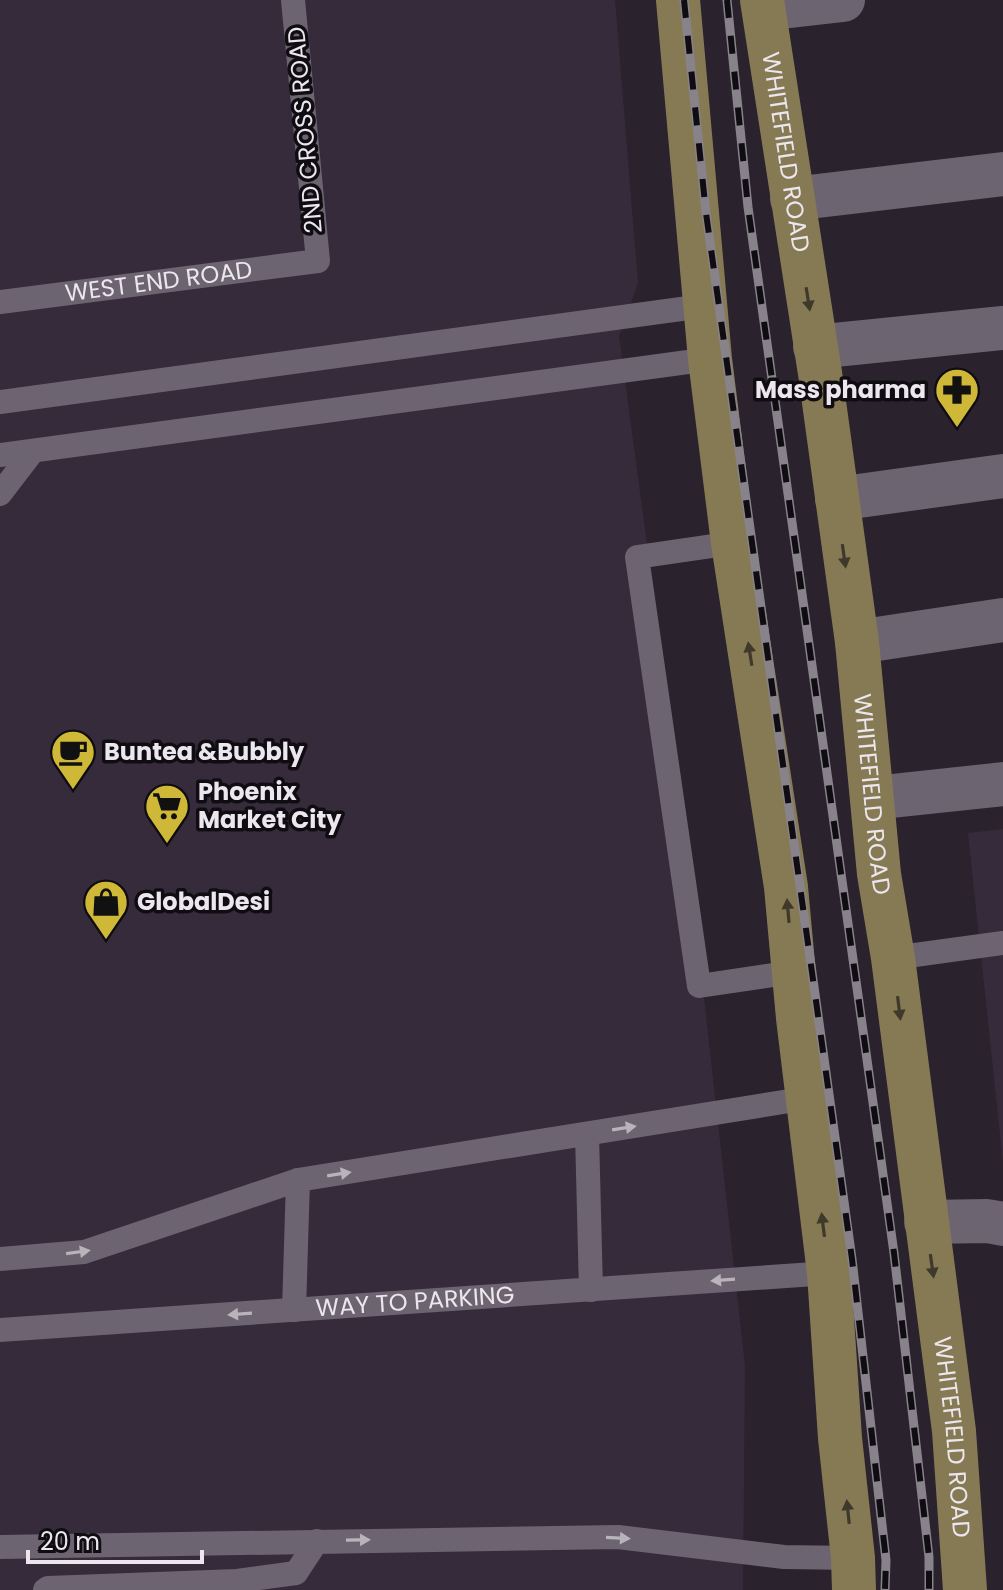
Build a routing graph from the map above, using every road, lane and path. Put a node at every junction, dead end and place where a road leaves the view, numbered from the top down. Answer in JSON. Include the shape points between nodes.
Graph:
{"nodes":[{"id":1,"x":293,"y":0,"type":"edge"},
{"id":2,"x":678,"y":0,"type":"edge"},
{"id":3,"x":843,"y":0,"type":"edge"},
{"id":4,"x":763,"y":4,"type":"edge"},
{"id":5,"x":1003,"y":174,"type":"edge"},
{"id":6,"x":792,"y":199,"type":"junction"},
{"id":7,"x":318,"y":261,"type":"joint"},
{"id":8,"x":0,"y":302,"type":"edge"},
{"id":9,"x":703,"y":306,"type":"junction"},
{"id":10,"x":1003,"y":328,"type":"edge"},
{"id":11,"x":815,"y":347,"type":"junction"},
{"id":12,"x":710,"y":359,"type":"junction"},
{"id":13,"x":0,"y":402,"type":"edge"},
{"id":14,"x":33,"y":451,"type":"junction"},
{"id":15,"x":0,"y":455,"type":"edge"},
{"id":16,"x":1003,"y":476,"type":"edge"},
{"id":17,"x":0,"y":494,"type":"edge"},
{"id":18,"x":837,"y":499,"type":"junction"},
{"id":19,"x":733,"y":543,"type":"junction"},
{"id":20,"x":1003,"y":620,"type":"edge"},
{"id":21,"x":857,"y":642,"type":"junction"},
{"id":22,"x":1003,"y":784,"type":"edge"},
{"id":23,"x":873,"y":798,"type":"junction"},
{"id":24,"x":1003,"y":943,"type":"edge"},
{"id":25,"x":893,"y":958,"type":"junction"},
{"id":26,"x":794,"y":972,"type":"junction"},
{"id":27,"x":808,"y":1098,"type":"junction"},
{"id":28,"x":587,"y":1134,"type":"junction"},
{"id":29,"x":298,"y":1180,"type":"junction"},
{"id":30,"x":926,"y":1222,"type":"junction"},
{"id":31,"x":1003,"y":1224,"type":"edge"},
{"id":32,"x":0,"y":1259,"type":"edge"},
{"id":33,"x":829,"y":1273,"type":"junction"},
{"id":34,"x":591,"y":1290,"type":"junction"},
{"id":35,"x":294,"y":1310,"type":"junction"},
{"id":36,"x":0,"y":1330,"type":"edge"},
{"id":37,"x":317,"y":1541,"type":"junction"},
{"id":38,"x":0,"y":1547,"type":"edge"},
{"id":39,"x":854,"y":1574,"type":"edge"},
{"id":40,"x":45,"y":1590,"type":"edge"},
{"id":41,"x":965,"y":1590,"type":"edge"}],
"edges":[{"from":1,"to":7,"type":"lane","name":"2ND CROSS ROAD"},
{"from":2,"to":9,"type":"main road"},
{"from":3,"to":4,"type":"street"},
{"from":4,"to":6,"type":"main road","name":"WHITEFIELD ROAD"},
{"from":5,"to":6,"type":"street"},
{"from":6,"to":11,"type":"main road","name":"WHITEFIELD ROAD","one_way":true},
{"from":7,"to":8,"type":"lane","name":"WEST END ROAD"},
{"from":9,"to":12,"type":"main road"},
{"from":9,"to":13,"type":"lane"},
{"from":10,"to":11,"type":"street"},
{"from":11,"to":18,"type":"main road","name":"WHITEFIELD ROAD"},
{"from":12,"to":14,"type":"lane"},
{"from":12,"to":19,"type":"main road"},
{"from":14,"to":15,"type":"lane"},
{"from":14,"to":17,"type":"lane"},
{"from":16,"to":18,"type":"street"},
{"from":18,"to":21,"type":"main road","name":"WHITEFIELD ROAD","one_way":true},
{"from":26,"to":19,"type":"main road","one_way":true,"via":[[786,887]]},
{"from":19,"to":26,"type":"lane","via":[[637,557],[699,986]]},
{"from":20,"to":21,"type":"street"},
{"from":21,"to":23,"type":"main road","name":"WHITEFIELD ROAD"},
{"from":22,"to":23,"type":"street"},
{"from":23,"to":25,"type":"main road","name":"WHITEFIELD ROAD"},
{"from":24,"to":25,"type":"lane"},
{"from":25,"to":30,"type":"main road","name":"WHITEFIELD ROAD","one_way":true},
{"from":26,"to":27,"type":"main road"},
{"from":28,"to":27,"type":"lane","one_way":true},
{"from":33,"to":27,"type":"main road","one_way":true},
{"from":29,"to":28,"type":"lane","one_way":true},
{"from":28,"to":34,"type":"lane"},
{"from":32,"to":29,"type":"lane","one_way":true,"via":[[84,1252]]},
{"from":29,"to":35,"type":"lane"},
{"from":30,"to":31,"type":"street"},
{"from":30,"to":41,"type":"main road","name":"WHITEFIELD ROAD","one_way":true,"via":[[954,1431]]},
{"from":33,"to":34,"type":"lane","name":"WAY TO PARKING","one_way":true},
{"from":39,"to":33,"type":"main road","one_way":true},
{"from":34,"to":35,"type":"lane","name":"WAY TO PARKING"},
{"from":35,"to":36,"type":"lane","name":"WAY TO PARKING","one_way":true},
{"from":37,"to":38,"type":"lane"},
{"from":37,"to":39,"type":"lane","one_way":true,"via":[[618,1537],[784,1557]]},
{"from":37,"to":40,"type":"lane","via":[[296,1573]]}]}
